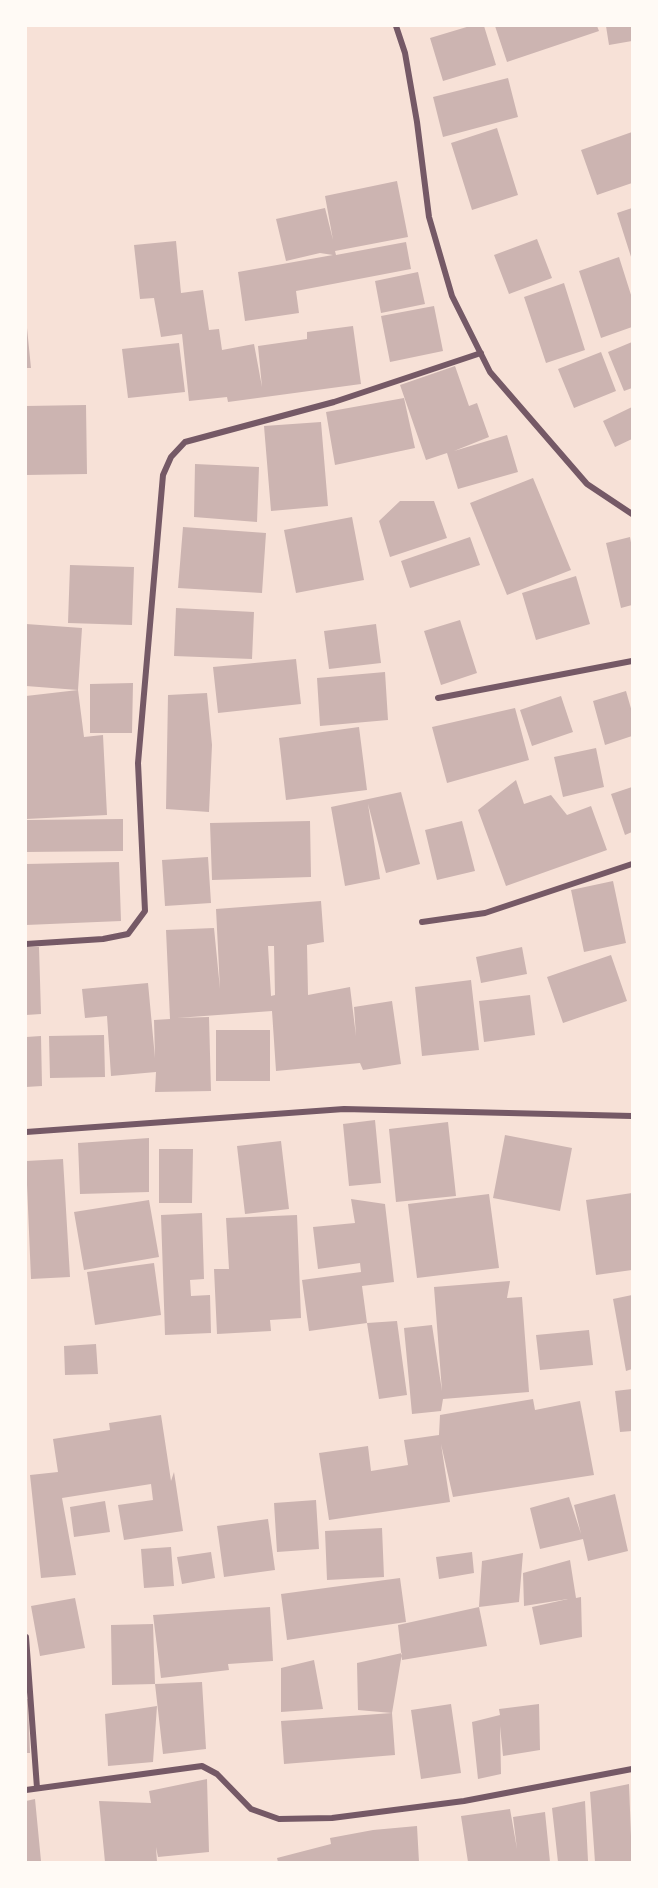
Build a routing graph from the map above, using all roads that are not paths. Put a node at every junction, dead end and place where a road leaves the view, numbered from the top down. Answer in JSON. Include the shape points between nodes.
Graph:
{"nodes":[{"id":1,"x":396,"y":26,"type":"edge"},
{"id":2,"x":481,"y":353,"type":"junction"},
{"id":3,"x":633,"y":514,"type":"edge"},
{"id":4,"x":633,"y":661,"type":"edge"},
{"id":5,"x":438,"y":698,"type":"dead end"},
{"id":6,"x":633,"y":864,"type":"edge"},
{"id":7,"x":422,"y":922,"type":"dead end"},
{"id":8,"x":26,"y":944,"type":"edge"},
{"id":9,"x":633,"y":1116,"type":"edge"},
{"id":10,"x":26,"y":1132,"type":"edge"},
{"id":11,"x":26,"y":1637,"type":"edge"},
{"id":12,"x":633,"y":1769,"type":"edge"},
{"id":13,"x":37,"y":1788,"type":"junction"},
{"id":14,"x":26,"y":1790,"type":"edge"}],
"edges":[{"from":1,"to":2,"type":"street","via":[[405,53],[417,122],[429,217],[452,296]]},
{"from":2,"to":3,"type":"street","via":[[490,372],[587,484]]},
{"from":2,"to":8,"type":"street","via":[[334,402],[185,442],[171,457],[162,475],[138,763],[145,911],[128,934]]},
{"from":4,"to":5,"type":"street"},
{"from":6,"to":7,"type":"street","via":[[485,913]]},
{"from":9,"to":10,"type":"street","via":[[344,1109]]},
{"from":11,"to":13,"type":"street"},
{"from":12,"to":13,"type":"street","via":[[464,1801],[332,1818],[279,1819],[251,1809],[217,1774],[202,1766]]},
{"from":13,"to":14,"type":"street"}]}
